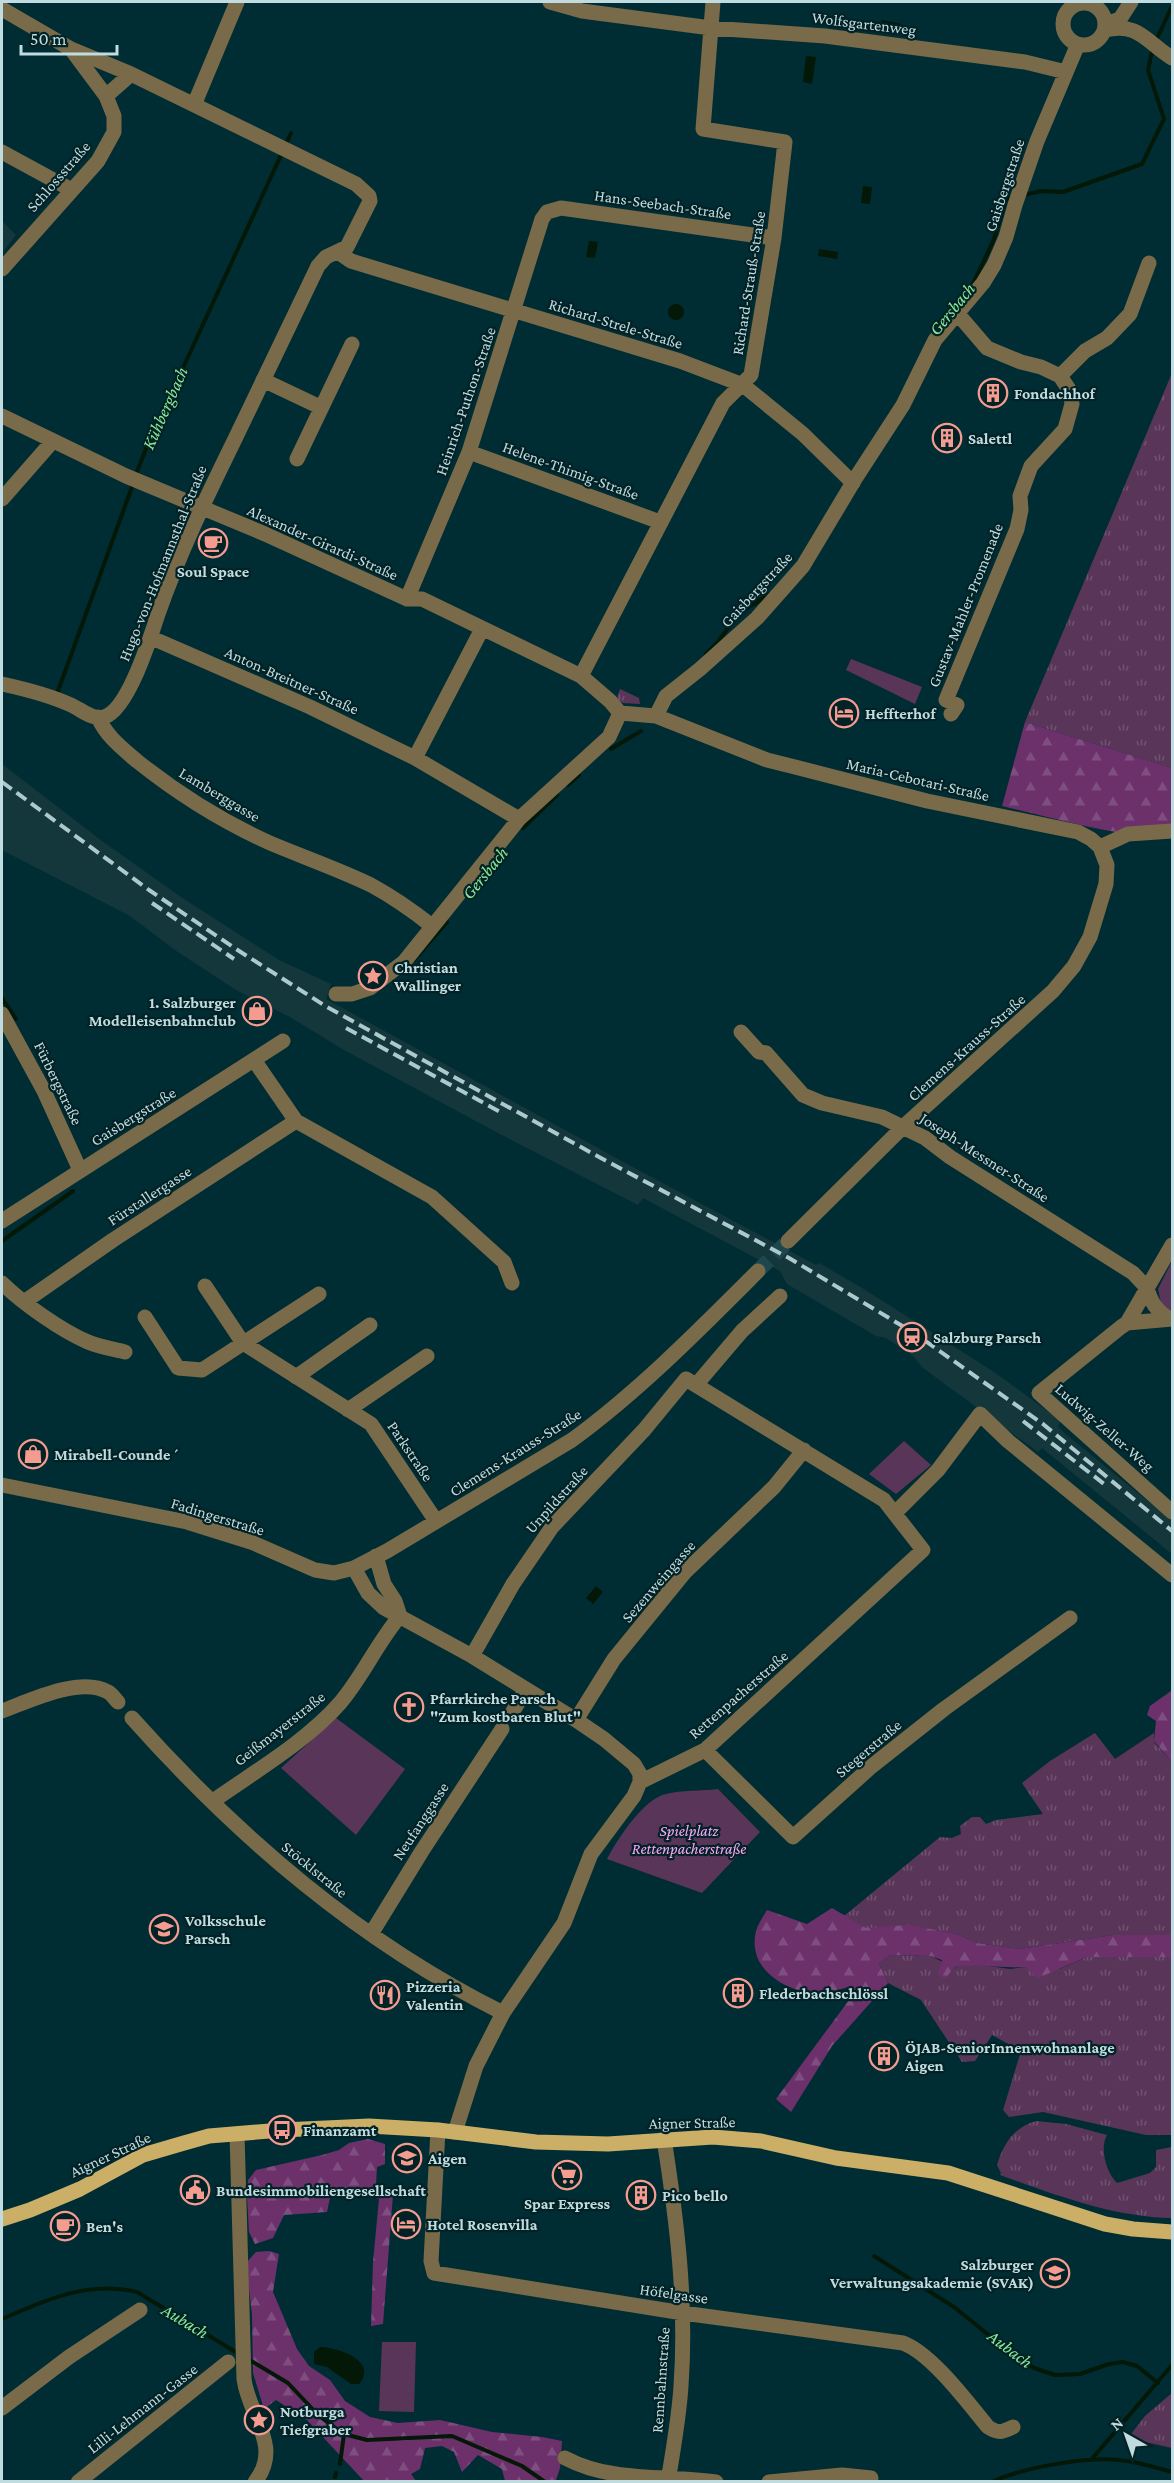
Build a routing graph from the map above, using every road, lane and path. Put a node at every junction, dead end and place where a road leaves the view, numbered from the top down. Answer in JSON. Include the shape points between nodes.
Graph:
{"nodes":[{"id":1,"x":237,"y":2,"type":"edge"},
{"id":2,"x":550,"y":2,"type":"edge"},
{"id":3,"x":713,"y":2,"type":"edge"},
{"id":4,"x":1131,"y":2,"type":"edge"},
{"id":5,"x":1073,"y":4,"type":"edge"},
{"id":6,"x":2,"y":9,"type":"edge"},
{"id":7,"x":1105,"y":27,"type":"junction"},
{"id":8,"x":711,"y":28,"type":"junction"},
{"id":9,"x":1078,"y":44,"type":"junction"},
{"id":10,"x":71,"y":49,"type":"junction"},
{"id":11,"x":1173,"y":57,"type":"edge"},
{"id":12,"x":1066,"y":72,"type":"junction"},
{"id":13,"x":131,"y":74,"type":"junction"},
{"id":14,"x":106,"y":96,"type":"junction"},
{"id":15,"x":194,"y":105,"type":"junction"},
{"id":16,"x":2,"y":152,"type":"edge"},
{"id":17,"x":70,"y":189,"type":"junction"},
{"id":18,"x":547,"y":212,"type":"joint"},
{"id":19,"x":774,"y":238,"type":"junction"},
{"id":20,"x":338,"y":252,"type":"junction"},
{"id":21,"x":1149,"y":263,"type":"dead end"},
{"id":22,"x":2,"y":268,"type":"edge"},
{"id":23,"x":515,"y":311,"type":"junction"},
{"id":24,"x":957,"y":313,"type":"junction"},
{"id":25,"x":352,"y":344,"type":"dead end"},
{"id":26,"x":1060,"y":376,"type":"junction"},
{"id":27,"x":263,"y":380,"type":"junction"},
{"id":28,"x":743,"y":385,"type":"junction"},
{"id":29,"x":320,"y":407,"type":"junction"},
{"id":30,"x":2,"y":416,"type":"edge"},
{"id":31,"x":52,"y":442,"type":"junction"},
{"id":32,"x":470,"y":452,"type":"junction"},
{"id":33,"x":297,"y":459,"type":"dead end"},
{"id":34,"x":848,"y":478,"type":"junction"},
{"id":35,"x":2,"y":499,"type":"edge"},
{"id":36,"x":202,"y":507,"type":"junction"},
{"id":37,"x":660,"y":522,"type":"junction"},
{"id":38,"x":407,"y":599,"type":"junction"},
{"id":39,"x":482,"y":629,"type":"junction"},
{"id":40,"x":152,"y":638,"type":"junction"},
{"id":41,"x":581,"y":676,"type":"junction"},
{"id":42,"x":2,"y":684,"type":"edge"},
{"id":43,"x":620,"y":713,"type":"junction"},
{"id":44,"x":951,"y":714,"type":"dead end"},
{"id":45,"x":656,"y":716,"type":"junction"},
{"id":46,"x":98,"y":717,"type":"junction"},
{"id":47,"x":415,"y":758,"type":"junction"},
{"id":48,"x":519,"y":819,"type":"junction"},
{"id":49,"x":1173,"y":831,"type":"edge"},
{"id":50,"x":1100,"y":847,"type":"junction"},
{"id":51,"x":432,"y":926,"type":"junction"},
{"id":52,"x":336,"y":994,"type":"dead end"},
{"id":53,"x":2,"y":1014,"type":"edge"},
{"id":54,"x":741,"y":1032,"type":"dead end"},
{"id":55,"x":283,"y":1041,"type":"dead end"},
{"id":56,"x":254,"y":1060,"type":"junction"},
{"id":57,"x":296,"y":1121,"type":"junction"},
{"id":58,"x":903,"y":1126,"type":"junction"},
{"id":59,"x":80,"y":1170,"type":"junction"},
{"id":60,"x":2,"y":1221,"type":"edge"},
{"id":61,"x":788,"y":1241,"type":"tunnel mouth"},
{"id":62,"x":1173,"y":1245,"type":"edge"},
{"id":63,"x":758,"y":1271,"type":"tunnel mouth"},
{"id":64,"x":2,"y":1283,"type":"edge"},
{"id":65,"x":512,"y":1283,"type":"dead end"},
{"id":66,"x":205,"y":1286,"type":"dead end"},
{"id":67,"x":1148,"y":1288,"type":"junction"},
{"id":68,"x":319,"y":1294,"type":"dead end"},
{"id":69,"x":780,"y":1296,"type":"dead end"},
{"id":70,"x":24,"y":1302,"type":"junction"},
{"id":71,"x":145,"y":1317,"type":"dead end"},
{"id":72,"x":1170,"y":1319,"type":"edge"},
{"id":73,"x":1128,"y":1323,"type":"junction"},
{"id":74,"x":370,"y":1325,"type":"dead end"},
{"id":75,"x":243,"y":1343,"type":"junction"},
{"id":76,"x":125,"y":1352,"type":"dead end"},
{"id":77,"x":427,"y":1356,"type":"dead end"},
{"id":78,"x":296,"y":1377,"type":"junction"},
{"id":79,"x":691,"y":1382,"type":"junction"},
{"id":80,"x":348,"y":1410,"type":"junction"},
{"id":81,"x":804,"y":1450,"type":"junction"},
{"id":82,"x":2,"y":1485,"type":"edge"},
{"id":83,"x":1173,"y":1512,"type":"edge"},
{"id":84,"x":896,"y":1513,"type":"junction"},
{"id":85,"x":436,"y":1521,"type":"junction"},
{"id":86,"x":376,"y":1557,"type":"junction"},
{"id":87,"x":354,"y":1568,"type":"junction"},
{"id":88,"x":1173,"y":1575,"type":"edge"},
{"id":89,"x":400,"y":1616,"type":"junction"},
{"id":90,"x":1070,"y":1618,"type":"dead end"},
{"id":91,"x":472,"y":1656,"type":"junction"},
{"id":92,"x":526,"y":1689,"type":"junction"},
{"id":93,"x":118,"y":1702,"type":"dead end"},
{"id":94,"x":2,"y":1711,"type":"edge"},
{"id":95,"x":512,"y":1713,"type":"dead end"},
{"id":96,"x":132,"y":1718,"type":"dead end"},
{"id":97,"x":576,"y":1720,"type":"junction"},
{"id":98,"x":502,"y":1729,"type":"dead end"},
{"id":99,"x":705,"y":1750,"type":"junction"},
{"id":100,"x":640,"y":1782,"type":"junction"},
{"id":101,"x":213,"y":1801,"type":"junction"},
{"id":102,"x":371,"y":1934,"type":"junction"},
{"id":103,"x":503,"y":2013,"type":"junction"},
{"id":104,"x":438,"y":2130,"type":"junction"},
{"id":105,"x":455,"y":2132,"type":"junction"},
{"id":106,"x":237,"y":2134,"type":"junction"},
{"id":107,"x":664,"y":2139,"type":"junction"},
{"id":108,"x":2,"y":2219,"type":"edge"},
{"id":109,"x":1173,"y":2232,"type":"edge"},
{"id":110,"x":140,"y":2310,"type":"dead end"},
{"id":111,"x":683,"y":2313,"type":"junction"},
{"id":112,"x":228,"y":2362,"type":"dead end"},
{"id":113,"x":2,"y":2408,"type":"edge"},
{"id":114,"x":1013,"y":2427,"type":"dead end"},
{"id":115,"x":565,"y":2457,"type":"dead end"},
{"id":116,"x":871,"y":2478,"type":"dead end"},
{"id":117,"x":668,"y":2480,"type":"edge"},
{"id":118,"x":78,"y":2481,"type":"edge"},
{"id":119,"x":255,"y":2481,"type":"edge"},
{"id":120,"x":716,"y":2481,"type":"edge"},
{"id":121,"x":769,"y":2481,"type":"edge"}],
"edges":[{"from":1,"to":15,"type":"street"},
{"from":2,"to":8,"type":"street","name":"Wolfsgartenweg","via":[[582,11]]},
{"from":3,"to":8,"type":"street"},
{"from":4,"to":7,"type":"street","via":[[1120,18]]},
{"from":5,"to":7,"type":"street","via":[[1097,7]]},
{"from":5,"to":9,"type":"street","via":[[1063,23],[1067,36]]},
{"from":6,"to":10,"type":"street","name":"Schlossstraße"},
{"from":7,"to":9,"type":"street","via":[[1097,41]]},
{"from":7,"to":11,"type":"street","via":[[1129,28]]},
{"from":8,"to":12,"type":"street","name":"Wolfsgartenweg","via":[[825,36],[1025,62]]},
{"from":8,"to":19,"type":"street","name":"Richard-Strauß-Straße","via":[[703,129],[785,142]]},
{"from":9,"to":12,"type":"street","name":"Gaisbergstraße"},
{"from":10,"to":13,"type":"street"},
{"from":10,"to":14,"type":"street","name":"Schlossstraße"},
{"from":12,"to":24,"type":"street","name":"Gaisbergstraße","via":[[994,265]]},
{"from":13,"to":14,"type":"street"},
{"from":13,"to":15,"type":"street"},
{"from":14,"to":17,"type":"street","name":"Schlossstraße","via":[[114,116],[114,132],[98,160]]},
{"from":15,"to":20,"type":"street","name":"Hugo-von-Hofmannsthal-Straße","via":[[356,184],[369,196],[347,247]]},
{"from":16,"to":17,"type":"street"},
{"from":17,"to":22,"type":"street","name":"Schlossstraße"},
{"from":18,"to":19,"type":"street","name":"Hans-Seebach-Straße","via":[[561,208]]},
{"from":18,"to":23,"type":"street","name":"Heinrich-Puthon-Straße"},
{"from":19,"to":28,"type":"street","name":"Richard-Strauß-Straße","via":[[751,375]]},
{"from":20,"to":23,"type":"street","name":"Richard-Strele-Straße","via":[[351,261]]},
{"from":20,"to":27,"type":"street","name":"Hugo-von-Hofmannsthal-Straße","via":[[318,266]]},
{"from":21,"to":26,"type":"street","via":[[1131,314]]},
{"from":23,"to":28,"type":"street","name":"Richard-Strele-Straße","via":[[680,361]]},
{"from":23,"to":32,"type":"street","name":"Heinrich-Puthon-Straße"},
{"from":24,"to":26,"type":"street","via":[[987,348]]},
{"from":24,"to":34,"type":"street","name":"Gaisbergstraße","via":[[935,340],[903,405]]},
{"from":25,"to":29,"type":"street"},
{"from":26,"to":44,"type":"street","name":"Gustav-Mahler-Promenade","via":[[1070,391],[1071,415],[1055,442],[1031,466],[1023,486],[1017,529],[946,700],[957,705]]},
{"from":27,"to":29,"type":"street"},
{"from":27,"to":36,"type":"street","name":"Hugo-von-Hofmannsthal-Straße"},
{"from":28,"to":34,"type":"street","name":"Richard-Strele-Straße","via":[[803,434]]},
{"from":28,"to":37,"type":"street","name":"Richard-Strauß-Straße","via":[[723,403]]},
{"from":29,"to":33,"type":"street"},
{"from":30,"to":31,"type":"street","name":"Alexander-Girardi-Straße"},
{"from":31,"to":35,"type":"street"},
{"from":31,"to":36,"type":"street","name":"Alexander-Girardi-Straße"},
{"from":32,"to":37,"type":"street","name":"Helene-Thimig-Straße"},
{"from":32,"to":38,"type":"street","name":"Heinrich-Puthon-Straße"},
{"from":34,"to":45,"type":"street","name":"Gaisbergstraße","via":[[813,552],[786,587],[721,651],[666,696]]},
{"from":36,"to":38,"type":"street","name":"Alexander-Girardi-Straße"},
{"from":36,"to":40,"type":"street","name":"Hugo-von-Hofmannsthal-Straße"},
{"from":37,"to":41,"type":"street","name":"Richard-Strauß-Straße"},
{"from":38,"to":39,"type":"street","name":"Alexander-Girardi-Straße","via":[[422,599]]},
{"from":39,"to":41,"type":"street","name":"Alexander-Girardi-Straße"},
{"from":39,"to":47,"type":"street"},
{"from":40,"to":46,"type":"street","name":"Hugo-von-Hofmannsthal-Straße","via":[[123,700],[109,715]]},
{"from":40,"to":47,"type":"street","name":"Anton-Breitner-Straße","via":[[310,706]]},
{"from":41,"to":43,"type":"street","name":"Alexander-Girardi-Straße"},
{"from":42,"to":46,"type":"street"},
{"from":43,"to":45,"type":"street"},
{"from":43,"to":48,"type":"street","via":[[609,737]]},
{"from":45,"to":50,"type":"street","name":"Maria-Cebotari-Straße","via":[[766,760],[927,801],[1078,832]]},
{"from":46,"to":51,"type":"street","name":"Lamberggasse","via":[[115,742],[158,778],[268,842],[371,885]]},
{"from":47,"to":48,"type":"street","name":"Anton-Breitner-Straße"},
{"from":48,"to":51,"type":"street"},
{"from":49,"to":50,"type":"street","via":[[1128,834]]},
{"from":50,"to":58,"type":"street","name":"Clemens-Krauss-Straße","via":[[1107,865],[1106,884],[1090,937],[1074,966],[1040,1005]]},
{"from":51,"to":52,"type":"street","via":[[392,973],[369,988]]},
{"from":53,"to":59,"type":"street","name":"Fürbergstraße","via":[[22,1047]]},
{"from":54,"to":58,"type":"street","name":"Joseph-Messner-Straße","via":[[759,1052],[766,1053],[803,1095],[872,1113]]},
{"from":55,"to":56,"type":"street","name":"Gaisbergstraße"},
{"from":56,"to":57,"type":"street"},
{"from":56,"to":59,"type":"street","name":"Gaisbergstraße"},
{"from":57,"to":65,"type":"street","via":[[432,1197],[504,1262]]},
{"from":57,"to":70,"type":"street","name":"Fürstallergasse"},
{"from":58,"to":61,"type":"street","name":"Clemens-Krauss-Straße"},
{"from":58,"to":67,"type":"street","name":"Joseph-Messner-Straße","via":[[1133,1273]]},
{"from":59,"to":60,"type":"street","name":"Gaisbergstraße"},
{"from":62,"to":67,"type":"street"},
{"from":63,"to":85,"type":"street","name":"Clemens-Krauss-Straße","via":[[676,1353],[598,1422]]},
{"from":64,"to":70,"type":"street"},
{"from":66,"to":75,"type":"street","name":"Parkstraße"},
{"from":67,"to":72,"type":"street","via":[[1158,1311]]},
{"from":67,"to":73,"type":"street"},
{"from":68,"to":75,"type":"street"},
{"from":69,"to":79,"type":"street"},
{"from":70,"to":76,"type":"street","via":[[90,1343]]},
{"from":71,"to":75,"type":"street","via":[[178,1368],[202,1370]]},
{"from":72,"to":73,"type":"street"},
{"from":73,"to":83,"type":"street","name":"Ludwig-Zeller-Weg","via":[[1039,1394]]},
{"from":74,"to":78,"type":"street"},
{"from":75,"to":78,"type":"street","name":"Parkstraße"},
{"from":77,"to":80,"type":"street"},
{"from":78,"to":80,"type":"street","name":"Parkstraße"},
{"from":79,"to":81,"type":"street","name":"Rettenpacherstraße"},
{"from":79,"to":91,"type":"street","name":"Unpildstraße","via":[[546,1535]]},
{"from":80,"to":85,"type":"street","name":"Parkstraße","via":[[371,1424]]},
{"from":81,"to":84,"type":"street","name":"Rettenpacherstraße","via":[[884,1500]]},
{"from":81,"to":97,"type":"street","name":"Sezenweingasse","via":[[774,1487],[685,1572],[614,1659]]},
{"from":82,"to":87,"type":"street","name":"Fadingerstraße","via":[[216,1530],[315,1570],[334,1573]]},
{"from":84,"to":88,"type":"street","via":[[938,1470],[980,1414]]},
{"from":84,"to":99,"type":"street","name":"Rettenpacherstraße","via":[[923,1550]]},
{"from":85,"to":86,"type":"street","name":"Clemens-Krauss-Straße"},
{"from":86,"to":87,"type":"street","name":"Clemens-Krauss-Straße"},
{"from":86,"to":89,"type":"street"},
{"from":87,"to":89,"type":"street","via":[[375,1600]]},
{"from":89,"to":91,"type":"street"},
{"from":89,"to":101,"type":"street","name":"Geißmayerstraße","via":[[340,1702],[306,1733]]},
{"from":90,"to":99,"type":"street","name":"Stegerstraße","via":[[944,1709],[793,1837]]},
{"from":91,"to":92,"type":"street"},
{"from":92,"to":95,"type":"street"},
{"from":92,"to":97,"type":"street"},
{"from":93,"to":94,"type":"street","via":[[109,1692],[91,1687],[57,1690]]},
{"from":96,"to":101,"type":"street","name":"Stöcklstraße","via":[[181,1773]]},
{"from":97,"to":100,"type":"street","via":[[634,1764]]},
{"from":98,"to":102,"type":"street","name":"Neufanggasse"},
{"from":99,"to":100,"type":"street","name":"Rettenpacherstraße"},
{"from":100,"to":103,"type":"street","via":[[591,1854],[564,1923]]},
{"from":101,"to":102,"type":"street","name":"Stöcklstraße","via":[[316,1896]]},
{"from":102,"to":103,"type":"street","name":"Stöcklstraße","via":[[416,1966]]},
{"from":103,"to":105,"type":"street","via":[[476,2066]]},
{"from":104,"to":105,"type":"main road","name":"Aigner Straße"},
{"from":104,"to":106,"type":"main road","name":"Aigner Straße","via":[[346,2126]]},
{"from":104,"to":111,"type":"street","name":"Höfelgasse","via":[[431,2261],[434,2273]]},
{"from":105,"to":107,"type":"main road","name":"Aigner Straße","via":[[548,2143],[608,2144]]},
{"from":106,"to":108,"type":"main road","name":"Aigner Straße","via":[[209,2136],[144,2155],[71,2193]]},
{"from":106,"to":119,"type":"street","via":[[244,2379],[266,2445],[266,2463]]},
{"from":107,"to":109,"type":"main road","name":"Aigner Straße","via":[[736,2138],[836,2158],[948,2173],[1105,2224]]},
{"from":107,"to":111,"type":"street","name":"Rennbahnstraße","via":[[677,2220]]},
{"from":110,"to":113,"type":"street"},
{"from":111,"to":114,"type":"street","name":"Höfelgasse","via":[[903,2343],[929,2361],[988,2427],[996,2433]]},
{"from":111,"to":117,"type":"street","name":"Rennbahnstraße","via":[[681,2386]]},
{"from":112,"to":118,"type":"street","name":"Lilli-Lehmann-Gasse"},
{"from":115,"to":117,"type":"street","via":[[602,2472]]},
{"from":116,"to":121,"type":"street","via":[[842,2475]]},
{"from":117,"to":120,"type":"street"}]}
